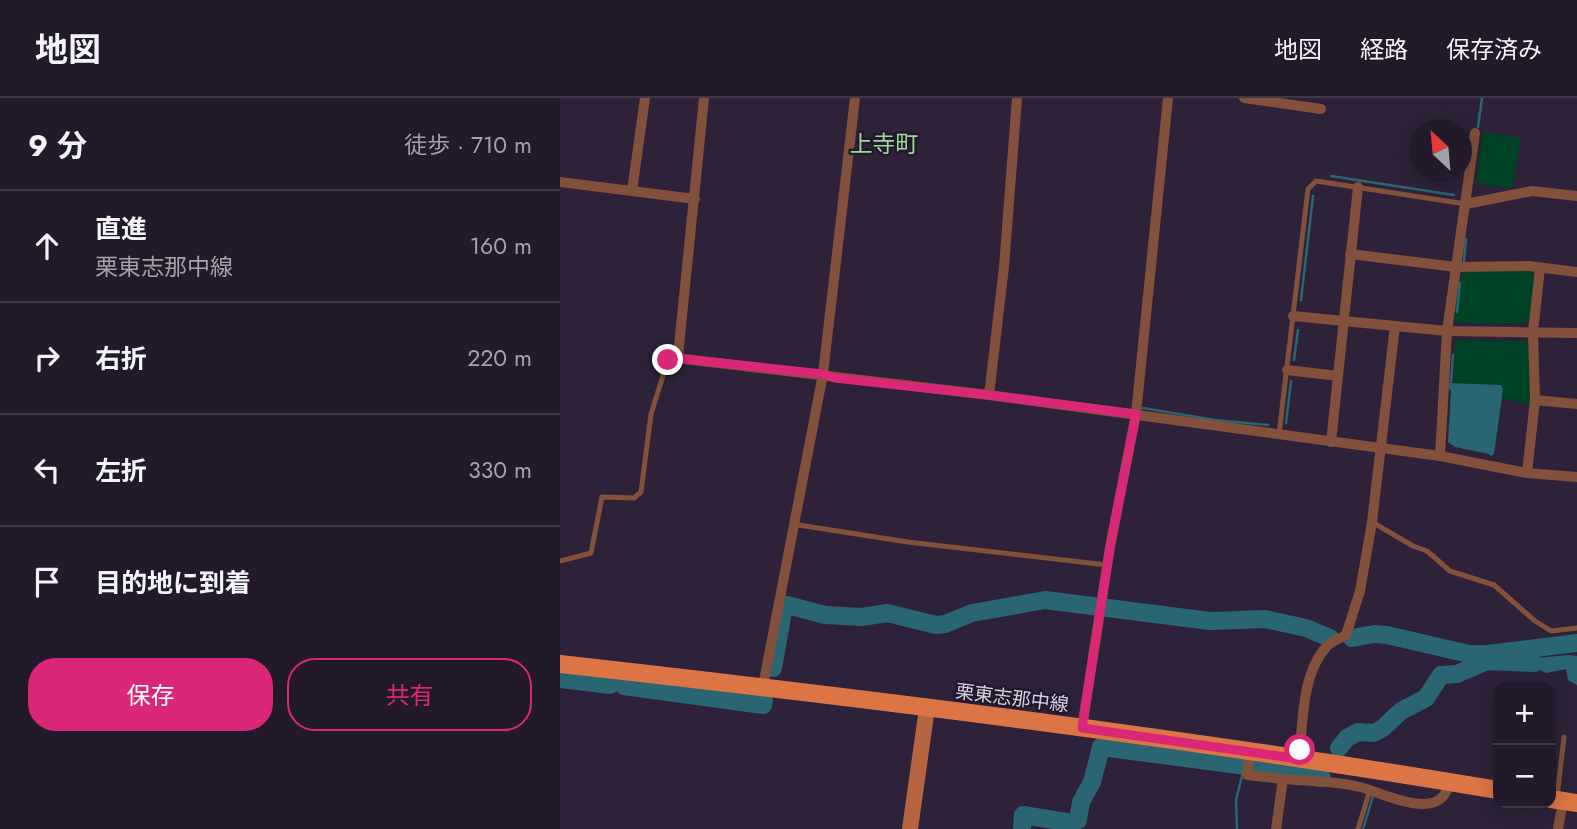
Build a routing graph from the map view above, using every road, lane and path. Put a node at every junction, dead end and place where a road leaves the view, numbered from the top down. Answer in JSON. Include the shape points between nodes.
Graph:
{"nodes":[{"id":1,"x":645,"y":98,"type":"edge"},
{"id":2,"x":704,"y":98,"type":"edge"},
{"id":3,"x":855,"y":98,"type":"edge"},
{"id":4,"x":1017,"y":98,"type":"edge"},
{"id":5,"x":1168,"y":98,"type":"edge"},
{"id":6,"x":1244,"y":98,"type":"edge"},
{"id":7,"x":1321,"y":109,"type":"dead end"},
{"id":8,"x":1475,"y":133,"type":"dead end"},
{"id":9,"x":560,"y":182,"type":"edge"},
{"id":10,"x":1358,"y":187,"type":"junction"},
{"id":11,"x":632,"y":191,"type":"junction"},
{"id":12,"x":1577,"y":197,"type":"edge"},
{"id":13,"x":695,"y":199,"type":"junction"},
{"id":14,"x":1466,"y":204,"type":"junction"},
{"id":15,"x":1350,"y":254,"type":"junction"},
{"id":16,"x":1456,"y":267,"type":"junction"},
{"id":17,"x":1540,"y":268,"type":"junction"},
{"id":18,"x":1577,"y":272,"type":"edge"},
{"id":19,"x":1293,"y":316,"type":"junction"},
{"id":20,"x":1343,"y":321,"type":"junction"},
{"id":21,"x":1395,"y":326,"type":"junction"},
{"id":22,"x":1447,"y":331,"type":"junction"},
{"id":23,"x":1533,"y":332,"type":"junction"},
{"id":24,"x":1577,"y":333,"type":"edge"},
{"id":25,"x":678,"y":356,"type":"junction"},
{"id":26,"x":1287,"y":370,"type":"junction"},
{"id":27,"x":823,"y":374,"type":"junction"},
{"id":28,"x":1338,"y":376,"type":"junction"},
{"id":29,"x":989,"y":395,"type":"junction"},
{"id":30,"x":1535,"y":400,"type":"junction"},
{"id":31,"x":1577,"y":404,"type":"edge"},
{"id":32,"x":1136,"y":414,"type":"junction"},
{"id":33,"x":1279,"y":435,"type":"junction"},
{"id":34,"x":1331,"y":442,"type":"junction"},
{"id":35,"x":1382,"y":450,"type":"junction"},
{"id":36,"x":1440,"y":456,"type":"junction"},
{"id":37,"x":1527,"y":473,"type":"junction"},
{"id":38,"x":1577,"y":477,"type":"edge"},
{"id":39,"x":1372,"y":522,"type":"junction"},
{"id":40,"x":792,"y":524,"type":"junction"},
{"id":41,"x":560,"y":561,"type":"edge"},
{"id":42,"x":1107,"y":565,"type":"junction"},
{"id":43,"x":1577,"y":628,"type":"edge"},
{"id":44,"x":560,"y":664,"type":"edge"},
{"id":45,"x":763,"y":686,"type":"junction"},
{"id":46,"x":926,"y":708,"type":"junction"},
{"id":47,"x":1082,"y":728,"type":"junction"},
{"id":48,"x":1564,"y":737,"type":"dead end"},
{"id":49,"x":1250,"y":752,"type":"junction"},
{"id":50,"x":1299,"y":759,"type":"junction"},
{"id":51,"x":1283,"y":779,"type":"junction"},
{"id":52,"x":1449,"y":782,"type":"junction"},
{"id":53,"x":1493,"y":789,"type":"edge"},
{"id":54,"x":1370,"y":790,"type":"junction"},
{"id":55,"x":1562,"y":801,"type":"edge"},
{"id":56,"x":909,"y":829,"type":"edge"},
{"id":57,"x":1276,"y":829,"type":"edge"},
{"id":58,"x":1358,"y":829,"type":"edge"},
{"id":59,"x":1558,"y":829,"type":"edge"}],
"edges":[{"from":1,"to":11,"type":"street"},
{"from":2,"to":13,"type":"street"},
{"from":3,"to":27,"type":"street"},
{"from":4,"to":29,"type":"street"},
{"from":5,"to":32,"type":"street"},
{"from":6,"to":7,"type":"street"},
{"from":8,"to":14,"type":"street"},
{"from":9,"to":11,"type":"street"},
{"from":10,"to":14,"type":"lane"},
{"from":10,"to":15,"type":"street"},
{"from":10,"to":19,"type":"lane","via":[[1316,181],[1308,189]]},
{"from":11,"to":13,"type":"street"},
{"from":12,"to":14,"type":"street","via":[[1532,191]]},
{"from":13,"to":25,"type":"street"},
{"from":14,"to":16,"type":"street"},
{"from":15,"to":16,"type":"street"},
{"from":15,"to":20,"type":"street"},
{"from":16,"to":17,"type":"street"},
{"from":16,"to":22,"type":"street"},
{"from":17,"to":18,"type":"street"},
{"from":17,"to":23,"type":"street"},
{"from":19,"to":20,"type":"street"},
{"from":19,"to":26,"type":"lane"},
{"from":20,"to":21,"type":"street"},
{"from":20,"to":28,"type":"street"},
{"from":21,"to":22,"type":"street"},
{"from":21,"to":35,"type":"street"},
{"from":22,"to":23,"type":"street"},
{"from":22,"to":36,"type":"street"},
{"from":23,"to":24,"type":"street"},
{"from":23,"to":30,"type":"street"},
{"from":25,"to":27,"type":"street"},
{"from":25,"to":41,"type":"lane","via":[[668,360],[654,401],[641,492],[634,498],[603,497],[591,553]]},
{"from":26,"to":28,"type":"street"},
{"from":26,"to":33,"type":"lane"},
{"from":27,"to":29,"type":"street"},
{"from":27,"to":40,"type":"street"},
{"from":28,"to":34,"type":"street"},
{"from":29,"to":32,"type":"street"},
{"from":30,"to":31,"type":"street"},
{"from":30,"to":37,"type":"street"},
{"from":32,"to":33,"type":"street"},
{"from":32,"to":42,"type":"street"},
{"from":33,"to":34,"type":"street"},
{"from":34,"to":35,"type":"street"},
{"from":35,"to":36,"type":"street"},
{"from":35,"to":39,"type":"street"},
{"from":36,"to":37,"type":"street"},
{"from":37,"to":38,"type":"street"},
{"from":39,"to":43,"type":"lane","via":[[1427,551],[1450,571],[1494,585],[1551,631]]},
{"from":39,"to":50,"type":"street","via":[[1349,628],[1322,653],[1308,688]]},
{"from":40,"to":42,"type":"lane"},
{"from":40,"to":45,"type":"street"},
{"from":42,"to":47,"type":"street"},
{"from":44,"to":45,"type":"main road","name":"栗東志那中線"},
{"from":45,"to":46,"type":"main road","name":"栗東志那中線"},
{"from":46,"to":47,"type":"main road","name":"栗東志那中線"},
{"from":46,"to":56,"type":"street"},
{"from":47,"to":49,"type":"main road","name":"栗東志那中線"},
{"from":48,"to":55,"type":"lane"},
{"from":49,"to":50,"type":"main road","name":"栗東志那中線"},
{"from":49,"to":51,"type":"street","via":[[1247,775]]},
{"from":50,"to":52,"type":"main road","name":"栗東志那中線"},
{"from":51,"to":54,"type":"street"},
{"from":51,"to":57,"type":"street"},
{"from":52,"to":53,"type":"main road","name":"栗東志那中線"},
{"from":52,"to":54,"type":"street","via":[[1447,793],[1430,803],[1384,797]]},
{"from":54,"to":58,"type":"lane"},
{"from":55,"to":59,"type":"street"}]}
